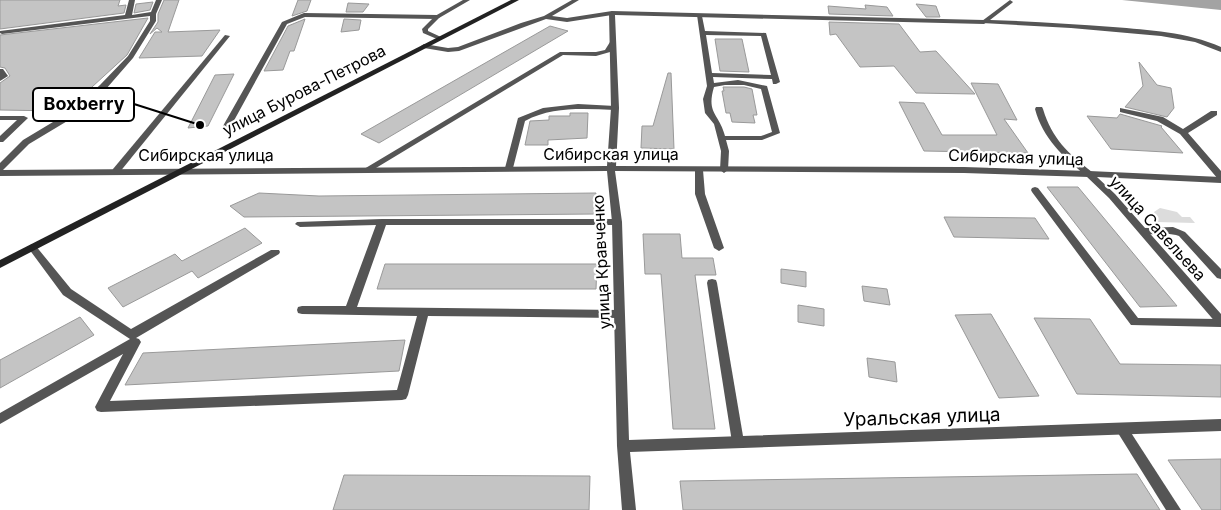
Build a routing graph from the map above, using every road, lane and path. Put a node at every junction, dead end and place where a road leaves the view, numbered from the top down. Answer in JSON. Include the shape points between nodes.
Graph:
{"nodes":[{"id":1,"x":132,"y":0,"type":"edge"},
{"id":2,"x":159,"y":0,"type":"edge"},
{"id":3,"x":467,"y":0,"type":"edge"},
{"id":4,"x":516,"y":0,"type":"edge"},
{"id":5,"x":576,"y":0,"type":"edge"},
{"id":6,"x":1010,"y":2,"type":"dead end"},
{"id":7,"x":612,"y":13,"type":"junction"},
{"id":8,"x":154,"y":14,"type":"junction"},
{"id":9,"x":699,"y":16,"type":"junction"},
{"id":10,"x":128,"y":17,"type":"junction"},
{"id":11,"x":437,"y":17,"type":"junction"},
{"id":12,"x":546,"y":17,"type":"junction"},
{"id":13,"x":984,"y":22,"type":"junction"},
{"id":14,"x":2,"y":32,"type":"dead end"},
{"id":15,"x":702,"y":33,"type":"junction"},
{"id":16,"x":227,"y":36,"type":"dead end"},
{"id":17,"x":439,"y":38,"type":"junction"},
{"id":18,"x":612,"y":43,"type":"junction"},
{"id":19,"x":424,"y":46,"type":"junction"},
{"id":20,"x":1221,"y":50,"type":"edge"},
{"id":21,"x":0,"y":71,"type":"edge"},
{"id":22,"x":709,"y":75,"type":"junction"},
{"id":23,"x":0,"y":79,"type":"edge"},
{"id":24,"x":711,"y":86,"type":"junction"},
{"id":25,"x":614,"y":108,"type":"junction"},
{"id":26,"x":1039,"y":108,"type":"dead end"},
{"id":27,"x":1123,"y":110,"type":"dead end"},
{"id":28,"x":1214,"y":113,"type":"dead end"},
{"id":29,"x":0,"y":118,"type":"edge"},
{"id":30,"x":227,"y":126,"type":"dead end"},
{"id":31,"x":1183,"y":132,"type":"junction"},
{"id":32,"x":722,"y":138,"type":"junction"},
{"id":33,"x":0,"y":140,"type":"edge"},
{"id":34,"x":0,"y":168,"type":"edge"},
{"id":35,"x":509,"y":168,"type":"junction"},
{"id":36,"x":368,"y":169,"type":"junction"},
{"id":37,"x":182,"y":170,"type":"junction"},
{"id":38,"x":611,"y":170,"type":"junction"},
{"id":39,"x":699,"y":170,"type":"junction"},
{"id":40,"x":724,"y":170,"type":"junction"},
{"id":41,"x":116,"y":171,"type":"junction"},
{"id":42,"x":0,"y":173,"type":"edge"},
{"id":43,"x":1089,"y":174,"type":"junction"},
{"id":44,"x":1221,"y":178,"type":"edge"},
{"id":45,"x":1035,"y":190,"type":"dead end"},
{"id":46,"x":382,"y":222,"type":"junction"},
{"id":47,"x":617,"y":222,"type":"junction"},
{"id":48,"x":300,"y":224,"type":"dead end"},
{"id":49,"x":1144,"y":231,"type":"junction"},
{"id":50,"x":32,"y":247,"type":"junction"},
{"id":51,"x":719,"y":248,"type":"dead end"},
{"id":52,"x":275,"y":252,"type":"dead end"},
{"id":53,"x":0,"y":264,"type":"edge"},
{"id":54,"x":1221,"y":274,"type":"edge"},
{"id":55,"x":712,"y":283,"type":"dead end"},
{"id":56,"x":302,"y":310,"type":"dead end"},
{"id":57,"x":350,"y":310,"type":"junction"},
{"id":58,"x":423,"y":312,"type":"junction"},
{"id":59,"x":619,"y":314,"type":"junction"},
{"id":60,"x":1221,"y":322,"type":"edge"},
{"id":61,"x":133,"y":338,"type":"junction"},
{"id":62,"x":0,"y":419,"type":"edge"},
{"id":63,"x":1221,"y":425,"type":"edge"},
{"id":64,"x":1122,"y":428,"type":"junction"},
{"id":65,"x":738,"y":442,"type":"junction"},
{"id":66,"x":623,"y":446,"type":"junction"},
{"id":67,"x":629,"y":510,"type":"edge"},
{"id":68,"x":1174,"y":510,"type":"edge"}],
"edges":[{"from":1,"to":10,"type":"street"},
{"from":2,"to":8,"type":"street"},
{"from":3,"to":11,"type":"street"},
{"from":4,"to":17,"type":"main road","name":"улица Бурова-Петрова"},
{"from":5,"to":12,"type":"street"},
{"from":6,"to":13,"type":"street"},
{"from":7,"to":9,"type":"street"},
{"from":7,"to":12,"type":"street","via":[[567,20]]},
{"from":7,"to":18,"type":"street","name":"улица Кравченко"},
{"from":8,"to":10,"type":"street"},
{"from":8,"to":34,"type":"street","via":[[131,57],[104,88],[71,115],[26,142]]},
{"from":9,"to":13,"type":"street"},
{"from":9,"to":15,"type":"street"},
{"from":10,"to":14,"type":"street"},
{"from":11,"to":17,"type":"street","via":[[425,32]]},
{"from":11,"to":30,"type":"street","via":[[304,15],[284,23]]},
{"from":12,"to":19,"type":"street","via":[[459,49]]},
{"from":13,"to":20,"type":"street","via":[[1142,32],[1199,41]]},
{"from":15,"to":22,"type":"street"},
{"from":15,"to":22,"type":"street","via":[[764,34],[775,79]]},
{"from":16,"to":41,"type":"street"},
{"from":17,"to":19,"type":"main road","name":"улица Бурова-Петрова"},
{"from":18,"to":25,"type":"street","name":"улица Кравченко"},
{"from":18,"to":36,"type":"street","via":[[608,51],[596,54],[562,53]]},
{"from":19,"to":37,"type":"main road","name":"улица Бурова-Петрова"},
{"from":21,"to":23,"type":"street","via":[[4,76]]},
{"from":22,"to":24,"type":"street"},
{"from":24,"to":32,"type":"street","via":[[710,113]]},
{"from":24,"to":32,"type":"street","via":[[728,81],[750,82],[764,88],[776,133],[762,138]]},
{"from":25,"to":35,"type":"street","via":[[549,108],[532,112],[521,120]]},
{"from":25,"to":38,"type":"street","name":"улица Кравченко"},
{"from":26,"to":43,"type":"street","name":"улица Савельева","via":[[1043,126],[1060,149]]},
{"from":27,"to":31,"type":"street","via":[[1160,118]]},
{"from":28,"to":31,"type":"street"},
{"from":29,"to":33,"type":"street","via":[[24,118]]},
{"from":31,"to":44,"type":"street"},
{"from":32,"to":40,"type":"street"},
{"from":35,"to":36,"type":"street","name":"Сибирская улица"},
{"from":35,"to":38,"type":"street","name":"Сибирская улица"},
{"from":36,"to":37,"type":"street","name":"Сибирская улица"},
{"from":37,"to":41,"type":"street","name":"Сибирская улица"},
{"from":37,"to":50,"type":"main road","name":"улица Бурова-Петрова"},
{"from":38,"to":39,"type":"street","name":"Сибирская улица"},
{"from":38,"to":47,"type":"street","name":"улица Кравченко"},
{"from":39,"to":40,"type":"street","name":"Сибирская улица"},
{"from":39,"to":51,"type":"street","via":[[700,194]]},
{"from":40,"to":43,"type":"street","name":"Сибирская улица","via":[[955,170]]},
{"from":41,"to":42,"type":"street","name":"Сибирская улица"},
{"from":43,"to":44,"type":"street","name":"Сибирская улица"},
{"from":43,"to":49,"type":"street","name":"улица Савельева"},
{"from":45,"to":60,"type":"street","via":[[1135,322]]},
{"from":46,"to":47,"type":"street"},
{"from":46,"to":48,"type":"street"},
{"from":46,"to":57,"type":"street"},
{"from":47,"to":59,"type":"street","name":"улица Кравченко"},
{"from":49,"to":54,"type":"street","via":[[1173,230],[1182,234]]},
{"from":49,"to":60,"type":"street","name":"улица Савельева"},
{"from":50,"to":53,"type":"main road","name":"улица Бурова-Петрова"},
{"from":50,"to":61,"type":"street","via":[[67,292]]},
{"from":52,"to":61,"type":"street"},
{"from":55,"to":65,"type":"street"},
{"from":56,"to":57,"type":"street"},
{"from":57,"to":58,"type":"street"},
{"from":58,"to":59,"type":"street"},
{"from":58,"to":61,"type":"street","via":[[402,395],[101,408]]},
{"from":59,"to":66,"type":"street","name":"улица Кравченко"},
{"from":61,"to":62,"type":"street"},
{"from":63,"to":64,"type":"street","name":"Уральская улица"},
{"from":64,"to":65,"type":"street","name":"Уральская улица"},
{"from":64,"to":68,"type":"street"},
{"from":65,"to":66,"type":"street","name":"Уральская улица"},
{"from":66,"to":67,"type":"street","name":"улица Кравченко"}]}
